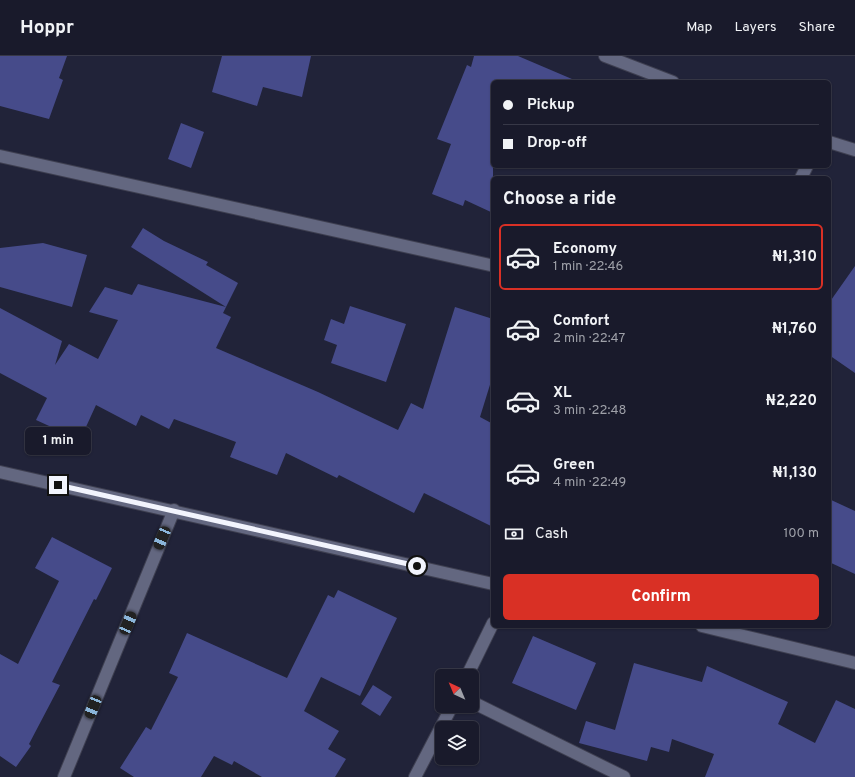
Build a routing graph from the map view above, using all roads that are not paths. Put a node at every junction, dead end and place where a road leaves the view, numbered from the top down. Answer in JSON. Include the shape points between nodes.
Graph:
{"nodes":[{"id":1,"x":605,"y":56,"type":"edge"},
{"id":2,"x":668,"y":80,"type":"edge"},
{"id":3,"x":831,"y":143,"type":"edge"},
{"id":4,"x":855,"y":150,"type":"edge"},
{"id":5,"x":0,"y":156,"type":"edge"},
{"id":6,"x":490,"y":265,"type":"dead end"},
{"id":7,"x":0,"y":472,"type":"edge"},
{"id":8,"x":174,"y":510,"type":"junction"},
{"id":9,"x":491,"y":584,"type":"edge"},
{"id":10,"x":491,"y":627,"type":"edge"},
{"id":11,"x":710,"y":628,"type":"edge"},
{"id":12,"x":855,"y":663,"type":"edge"},
{"id":13,"x":470,"y":669,"type":"edge"},
{"id":14,"x":479,"y":705,"type":"edge"},
{"id":15,"x":448,"y":713,"type":"edge"},
{"id":16,"x":64,"y":777,"type":"edge"},
{"id":17,"x":415,"y":777,"type":"edge"},
{"id":18,"x":624,"y":777,"type":"edge"}],
"edges":[{"from":1,"to":2,"type":"street"},
{"from":3,"to":4,"type":"street"},
{"from":5,"to":6,"type":"street"},
{"from":7,"to":8,"type":"street"},
{"from":8,"to":9,"type":"street"},
{"from":8,"to":16,"type":"street"},
{"from":10,"to":13,"type":"street"},
{"from":11,"to":12,"type":"street"},
{"from":14,"to":18,"type":"street"},
{"from":15,"to":17,"type":"street"}]}
